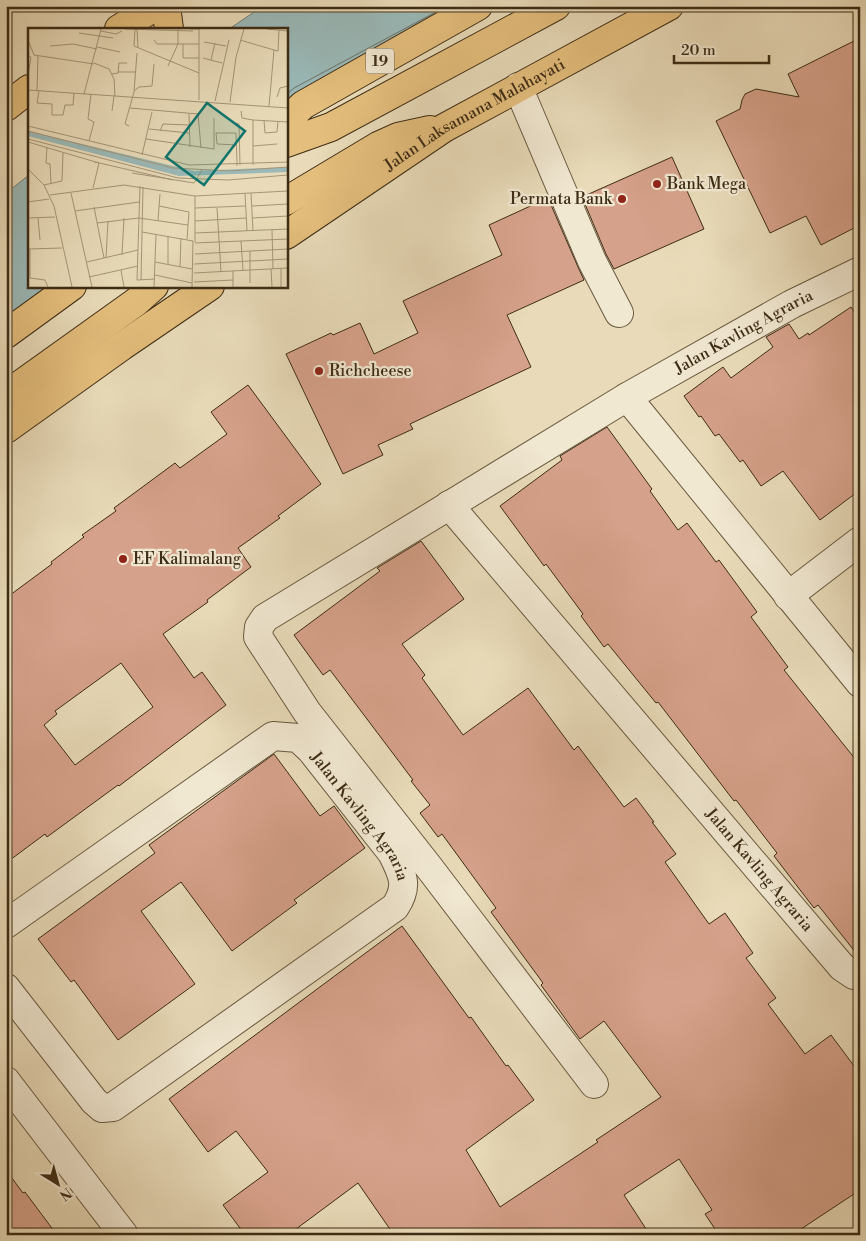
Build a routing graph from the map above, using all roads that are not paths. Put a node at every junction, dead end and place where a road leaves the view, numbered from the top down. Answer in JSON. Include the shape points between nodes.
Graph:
{"nodes":[{"id":1,"x":132,"y":6,"type":"edge"},
{"id":2,"x":156,"y":6,"type":"edge"},
{"id":3,"x":166,"y":6,"type":"edge"},
{"id":4,"x":478,"y":6,"type":"edge"},
{"id":5,"x":556,"y":6,"type":"edge"},
{"id":6,"x":669,"y":6,"type":"edge"},
{"id":7,"x":105,"y":28,"type":"edge"},
{"id":8,"x":121,"y":28,"type":"edge"},
{"id":9,"x":170,"y":28,"type":"edge"},
{"id":10,"x":518,"y":87,"type":"junction"},
{"id":11,"x":28,"y":91,"type":"edge"},
{"id":12,"x":6,"y":107,"type":"edge"},
{"id":13,"x":288,"y":119,"type":"edge"},
{"id":14,"x":444,"y":128,"type":"junction"},
{"id":15,"x":288,"y":142,"type":"edge"},
{"id":16,"x":288,"y":201,"type":"edge"},
{"id":17,"x":288,"y":234,"type":"edge"},
{"id":18,"x":860,"y":271,"type":"edge"},
{"id":19,"x":69,"y":288,"type":"edge"},
{"id":20,"x":152,"y":288,"type":"edge"},
{"id":21,"x":207,"y":288,"type":"edge"},
{"id":22,"x":619,"y":314,"type":"dead end"},
{"id":23,"x":6,"y":334,"type":"edge"},
{"id":24,"x":6,"y":395,"type":"edge"},
{"id":25,"x":627,"y":397,"type":"junction"},
{"id":26,"x":6,"y":429,"type":"edge"},
{"id":27,"x":449,"y":505,"type":"junction"},
{"id":28,"x":860,"y":541,"type":"edge"},
{"id":29,"x":788,"y":596,"type":"junction"},
{"id":30,"x":860,"y":683,"type":"edge"},
{"id":31,"x":6,"y":924,"type":"edge"},
{"id":32,"x":860,"y":974,"type":"edge"},
{"id":33,"x":6,"y":988,"type":"edge"},
{"id":34,"x":6,"y":1081,"type":"edge"},
{"id":35,"x":594,"y":1084,"type":"dead end"},
{"id":36,"x":124,"y":1235,"type":"edge"}],
"edges":[{"from":1,"to":7,"type":"main road"},
{"from":2,"to":8,"type":"main road"},
{"from":3,"to":9,"type":"main road"},
{"from":4,"to":13,"type":"main road","number":"19","via":[[303,105]]},
{"from":5,"to":15,"type":"main road","via":[[331,127]]},
{"from":6,"to":10,"type":"main road","name":"Jalan Laksamana Malahayati"},
{"from":10,"to":14,"type":"main road","name":"Jalan Laksamana Malahayati"},
{"from":10,"to":22,"type":"street","via":[[592,261]]},
{"from":11,"to":12,"type":"main road"},
{"from":14,"to":16,"type":"main road","via":[[398,137],[378,146]]},
{"from":14,"to":17,"type":"main road","name":"Jalan Laksamana Malahayati"},
{"from":18,"to":25,"type":"street","name":"Jalan Kavling Agraria","via":[[792,304]]},
{"from":19,"to":23,"type":"main road"},
{"from":20,"to":24,"type":"main road"},
{"from":21,"to":26,"type":"main road"},
{"from":25,"to":27,"type":"street","name":"Jalan Kavling Agraria"},
{"from":25,"to":29,"type":"street"},
{"from":27,"to":32,"type":"street","name":"Jalan Kavling Agraria","via":[[842,967],[854,975]]},
{"from":27,"to":35,"type":"street","name":"Jalan Kavling Agraria","via":[[266,618],[258,627],[258,637],[307,712]]},
{"from":28,"to":29,"type":"street"},
{"from":29,"to":30,"type":"street"},
{"from":31,"to":33,"type":"street","name":"Jalan Kavling Agraria","via":[[272,736],[298,738],[311,750],[392,853],[404,883],[395,907],[113,1107],[102,1108],[94,1100]]},
{"from":34,"to":36,"type":"street"}]}
